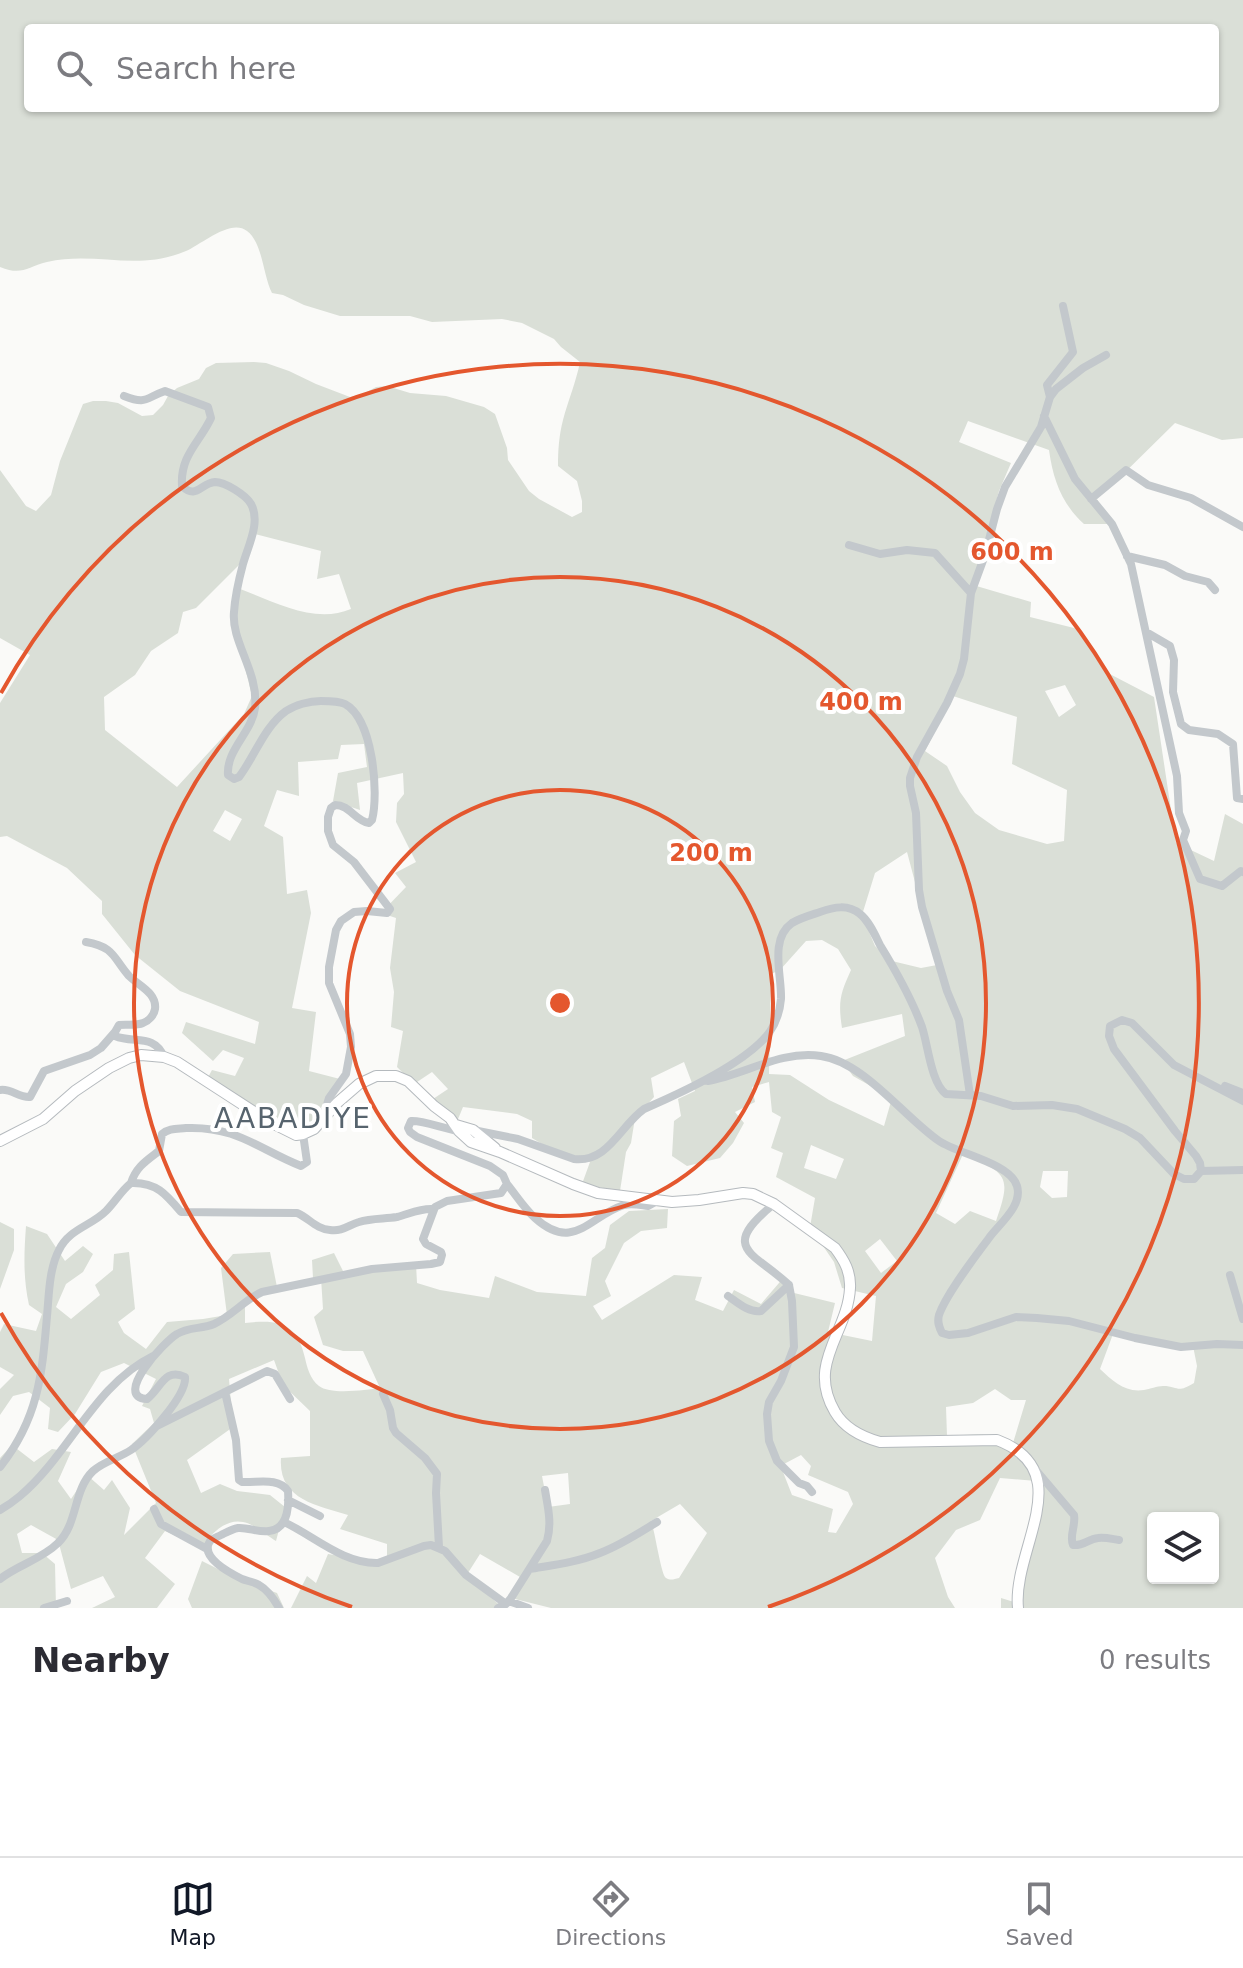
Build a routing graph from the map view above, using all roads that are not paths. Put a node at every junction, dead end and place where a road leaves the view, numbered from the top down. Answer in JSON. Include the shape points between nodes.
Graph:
{"nodes":[{"id":1,"x":1063,"y":306,"type":"dead end"},
{"id":2,"x":1106,"y":355,"type":"dead end"},
{"id":3,"x":124,"y":396,"type":"dead end"},
{"id":4,"x":1050,"y":397,"type":"junction"},
{"id":5,"x":1044,"y":416,"type":"junction"},
{"id":6,"x":1091,"y":499,"type":"junction"},
{"id":7,"x":1243,"y":527,"type":"edge"},
{"id":8,"x":849,"y":545,"type":"dead end"},
{"id":9,"x":1127,"y":556,"type":"junction"},
{"id":10,"x":1215,"y":590,"type":"dead end"},
{"id":11,"x":971,"y":593,"type":"junction"},
{"id":12,"x":1146,"y":632,"type":"junction"},
{"id":13,"x":1243,"y":799,"type":"edge"},
{"id":14,"x":1243,"y":872,"type":"edge"},
{"id":15,"x":86,"y":942,"type":"dead end"},
{"id":16,"x":115,"y":1032,"type":"junction"},
{"id":17,"x":164,"y":1057,"type":"junction"},
{"id":18,"x":701,"y":1082,"type":"junction"},
{"id":19,"x":1213,"y":1085,"type":"junction"},
{"id":20,"x":0,"y":1090,"type":"edge"},
{"id":21,"x":1243,"y":1093,"type":"edge"},
{"id":22,"x":970,"y":1095,"type":"junction"},
{"id":23,"x":1243,"y":1101,"type":"edge"},
{"id":24,"x":323,"y":1119,"type":"junction"},
{"id":25,"x":458,"y":1128,"type":"junction"},
{"id":26,"x":473,"y":1130,"type":"junction"},
{"id":27,"x":303,"y":1134,"type":"junction"},
{"id":28,"x":0,"y":1141,"type":"edge"},
{"id":29,"x":500,"y":1152,"type":"junction"},
{"id":30,"x":1243,"y":1170,"type":"edge"},
{"id":31,"x":1201,"y":1171,"type":"junction"},
{"id":32,"x":131,"y":1183,"type":"junction"},
{"id":33,"x":507,"y":1184,"type":"junction"},
{"id":34,"x":657,"y":1201,"type":"junction"},
{"id":35,"x":774,"y":1204,"type":"junction"},
{"id":36,"x":433,"y":1209,"type":"junction"},
{"id":37,"x":1230,"y":1275,"type":"dead end"},
{"id":38,"x":789,"y":1285,"type":"junction"},
{"id":39,"x":728,"y":1296,"type":"dead end"},
{"id":40,"x":1243,"y":1319,"type":"edge"},
{"id":41,"x":1243,"y":1345,"type":"edge"},
{"id":42,"x":154,"y":1356,"type":"junction"},
{"id":43,"x":225,"y":1392,"type":"junction"},
{"id":44,"x":383,"y":1394,"type":"dead end"},
{"id":45,"x":290,"y":1399,"type":"dead end"},
{"id":46,"x":156,"y":1427,"type":"junction"},
{"id":47,"x":0,"y":1467,"type":"edge"},
{"id":48,"x":1034,"y":1469,"type":"junction"},
{"id":49,"x":545,"y":1490,"type":"dead end"},
{"id":50,"x":812,"y":1492,"type":"dead end"},
{"id":51,"x":288,"y":1500,"type":"junction"},
{"id":52,"x":154,"y":1509,"type":"dead end"},
{"id":53,"x":0,"y":1510,"type":"edge"},
{"id":54,"x":320,"y":1516,"type":"dead end"},
{"id":55,"x":284,"y":1522,"type":"junction"},
{"id":56,"x":657,"y":1522,"type":"dead end"},
{"id":57,"x":1119,"y":1540,"type":"dead end"},
{"id":58,"x":439,"y":1547,"type":"junction"},
{"id":59,"x":207,"y":1549,"type":"junction"},
{"id":60,"x":530,"y":1569,"type":"junction"},
{"id":61,"x":0,"y":1579,"type":"edge"},
{"id":62,"x":67,"y":1601,"type":"dead end"},
{"id":63,"x":504,"y":1604,"type":"edge"},
{"id":64,"x":44,"y":1608,"type":"edge"},
{"id":65,"x":279,"y":1608,"type":"edge"},
{"id":66,"x":528,"y":1608,"type":"edge"},
{"id":67,"x":1018,"y":1608,"type":"edge"}],
"edges":[{"from":1,"to":4,"type":"street","via":[[1073,352],[1047,385]]},
{"from":2,"to":4,"type":"street"},
{"from":3,"to":24,"type":"street","via":[[149,400],[165,391],[208,407],[211,418],[187,458],[182,486],[195,492],[219,483],[244,496],[253,510],[253,536],[233,614],[254,681],[255,708],[230,758],[228,775],[239,777],[284,712],[316,701],[345,704],[358,716],[372,756],[372,820],[361,821],[345,806],[335,805],[328,831],[333,845],[354,862],[390,909],[350,914],[336,930],[329,983],[351,1047],[346,1074],[329,1098]]},
{"from":4,"to":5,"type":"street"},
{"from":5,"to":6,"type":"street","via":[[1075,479]]},
{"from":5,"to":11,"type":"street","via":[[1005,487]]},
{"from":6,"to":7,"type":"street","via":[[1126,470]]},
{"from":6,"to":9,"type":"street","via":[[1112,524]]},
{"from":8,"to":11,"type":"street","via":[[880,554],[935,553]]},
{"from":9,"to":10,"type":"street","via":[[1165,565],[1208,582]]},
{"from":9,"to":12,"type":"street"},
{"from":11,"to":22,"type":"street","via":[[960,674],[917,757],[910,786],[922,907],[959,1020]]},
{"from":12,"to":13,"type":"street","via":[[1170,646],[1181,724],[1233,744],[1237,798]]},
{"from":12,"to":14,"type":"street","via":[[1177,776],[1183,840],[1200,879],[1222,886]]},
{"from":15,"to":16,"type":"street","via":[[110,951],[156,1006],[148,1021],[122,1024]]},
{"from":16,"to":17,"type":"street","via":[[123,1039],[158,1045]]},
{"from":16,"to":20,"type":"street","via":[[90,1055],[44,1071],[30,1097]]},
{"from":17,"to":27,"type":"main road","via":[[268,1121]]},
{"from":17,"to":28,"type":"main road","via":[[141,1055],[109,1068],[43,1119]]},
{"from":18,"to":22,"type":"street","via":[[759,1043],[772,1028],[780,1009],[779,943],[785,929],[840,907],[864,918],[908,992],[938,1087],[946,1094]]},
{"from":18,"to":26,"type":"street","via":[[644,1109],[590,1159]]},
{"from":18,"to":41,"type":"street","via":[[786,1057],[832,1058],[868,1081],[938,1141],[1009,1174],[1017,1185],[1013,1208],[951,1294],[939,1316],[942,1333],[968,1333],[1016,1317],[1069,1321],[1181,1347]]},
{"from":19,"to":21,"type":"street"},
{"from":19,"to":23,"type":"street"},
{"from":19,"to":31,"type":"street","via":[[1174,1065],[1132,1023],[1122,1020],[1110,1026],[1114,1049],[1196,1156]]},
{"from":22,"to":31,"type":"street","via":[[1013,1106],[1077,1109],[1140,1138],[1174,1174],[1194,1179]]},
{"from":24,"to":25,"type":"main road","via":[[359,1084],[386,1075],[408,1081]]},
{"from":24,"to":27,"type":"main road"},
{"from":25,"to":26,"type":"main road"},
{"from":25,"to":29,"type":"main road","via":[[471,1142]]},
{"from":25,"to":33,"type":"street","via":[[445,1130],[416,1120],[408,1126],[417,1137],[490,1166]]},
{"from":26,"to":29,"type":"main road"},
{"from":27,"to":32,"type":"street","via":[[307,1162],[301,1166],[211,1128],[168,1130],[159,1151],[141,1164]]},
{"from":29,"to":34,"type":"main road","via":[[585,1189]]},
{"from":30,"to":31,"type":"street"},
{"from":32,"to":36,"type":"street","via":[[160,1189],[181,1212],[297,1213],[331,1231]]},
{"from":32,"to":47,"type":"street","via":[[57,1252],[40,1386],[23,1433]]},
{"from":33,"to":34,"type":"street","via":[[532,1215],[567,1232],[620,1207]]},
{"from":33,"to":36,"type":"street","via":[[501,1193],[447,1201]]},
{"from":34,"to":35,"type":"main road","via":[[743,1193]]},
{"from":35,"to":38,"type":"street","via":[[754,1222],[745,1244],[747,1252]]},
{"from":35,"to":48,"type":"main road","via":[[835,1248],[848,1272],[849,1299],[825,1372],[828,1396],[839,1418],[880,1442],[997,1440],[1025,1456]]},
{"from":36,"to":42,"type":"street","via":[[423,1239],[441,1252],[437,1263],[372,1269],[262,1292],[213,1324],[177,1334]]},
{"from":37,"to":40,"type":"street"},
{"from":38,"to":39,"type":"street","via":[[756,1312]]},
{"from":38,"to":50,"type":"street","via":[[794,1347],[769,1402],[769,1441],[777,1461]]},
{"from":42,"to":46,"type":"street","via":[[134,1387],[136,1396],[151,1396],[171,1373],[182,1374],[186,1381]]},
{"from":42,"to":53,"type":"street","via":[[117,1381],[37,1480]]},
{"from":43,"to":45,"type":"street","via":[[272,1371]]},
{"from":43,"to":46,"type":"street"},
{"from":43,"to":51,"type":"street","via":[[239,1480],[281,1484]]},
{"from":44,"to":58,"type":"street","via":[[396,1433],[437,1474]]},
{"from":46,"to":61,"type":"street","via":[[133,1449],[90,1474],[68,1529],[55,1546]]},
{"from":48,"to":57,"type":"street","via":[[1074,1515],[1073,1545],[1099,1538]]},
{"from":48,"to":67,"type":"main road","via":[[1039,1505],[1019,1580]]},
{"from":49,"to":60,"type":"street","via":[[550,1531]]},
{"from":51,"to":54,"type":"street"},
{"from":51,"to":55,"type":"street"},
{"from":52,"to":59,"type":"street","via":[[161,1524]]},
{"from":55,"to":58,"type":"street","via":[[344,1556],[371,1563],[424,1546]]},
{"from":55,"to":59,"type":"street","via":[[267,1532],[234,1529],[213,1538]]},
{"from":56,"to":60,"type":"street","via":[[599,1554]]},
{"from":58,"to":63,"type":"street"},
{"from":59,"to":65,"type":"street","via":[[216,1563],[260,1585]]},
{"from":60,"to":63,"type":"street"},
{"from":62,"to":64,"type":"street"},
{"from":63,"to":66,"type":"street"}]}
